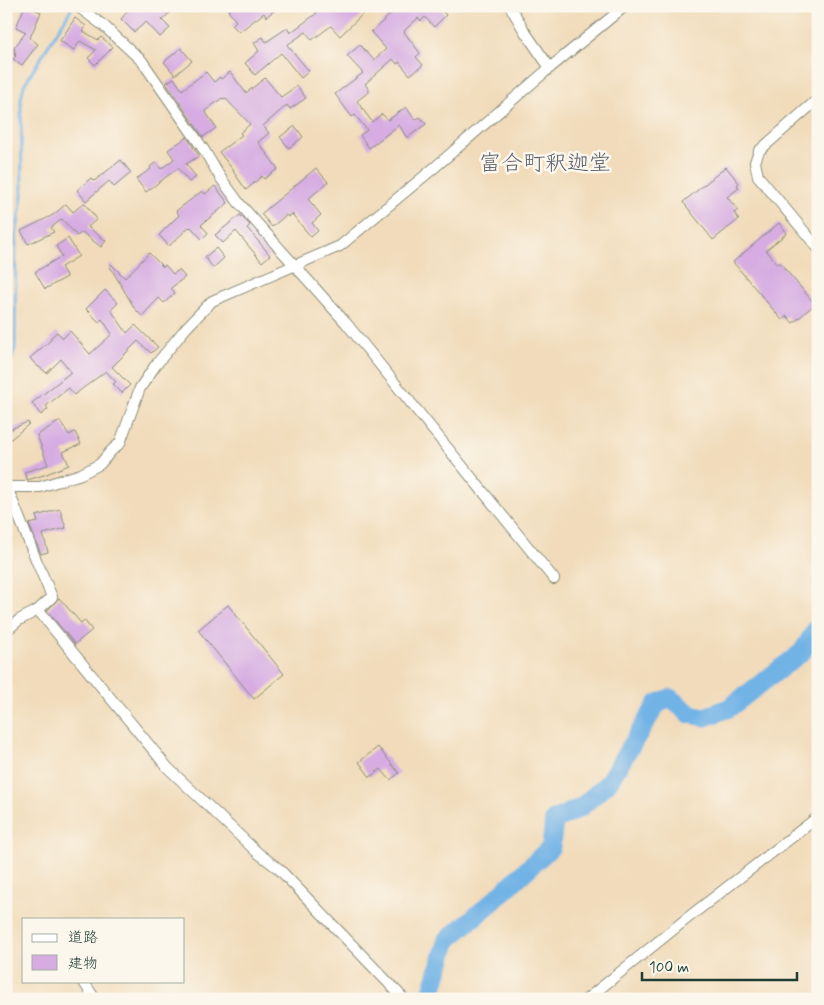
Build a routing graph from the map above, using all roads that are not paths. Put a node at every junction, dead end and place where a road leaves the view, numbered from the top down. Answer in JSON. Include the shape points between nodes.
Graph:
{"nodes":[{"id":1,"x":78,"y":6,"type":"edge"},
{"id":2,"x":510,"y":6,"type":"edge"},
{"id":3,"x":625,"y":6,"type":"edge"},
{"id":4,"x":550,"y":68,"type":"junction"},
{"id":5,"x":818,"y":99,"type":"edge"},
{"id":6,"x":818,"y":248,"type":"edge"},
{"id":7,"x":295,"y":266,"type":"junction"},
{"id":8,"x":7,"y":487,"type":"edge"},
{"id":9,"x":554,"y":579,"type":"dead end"},
{"id":10,"x":38,"y":610,"type":"junction"},
{"id":11,"x":6,"y":631,"type":"edge"},
{"id":12,"x":818,"y":817,"type":"edge"},
{"id":13,"x":84,"y":982,"type":"edge"},
{"id":14,"x":95,"y":999,"type":"edge"},
{"id":15,"x":404,"y":999,"type":"edge"},
{"id":16,"x":587,"y":999,"type":"edge"}],
"edges":[{"from":1,"to":7,"type":"street","via":[[142,61],[225,184]]},
{"from":2,"to":4,"type":"street"},
{"from":3,"to":4,"type":"street"},
{"from":4,"to":7,"type":"street","via":[[340,246]]},
{"from":5,"to":6,"type":"street","via":[[759,150],[755,162],[758,176]]},
{"from":7,"to":8,"type":"street","via":[[212,301],[155,366],[140,388],[120,443],[100,464],[81,474],[40,487]]},
{"from":7,"to":9,"type":"street","via":[[346,323]]},
{"from":8,"to":10,"type":"street","via":[[33,563],[52,598]]},
{"from":10,"to":11,"type":"street"},
{"from":10,"to":15,"type":"street","via":[[168,768],[279,869]]},
{"from":12,"to":16,"type":"street"},
{"from":13,"to":14,"type":"street"}]}
